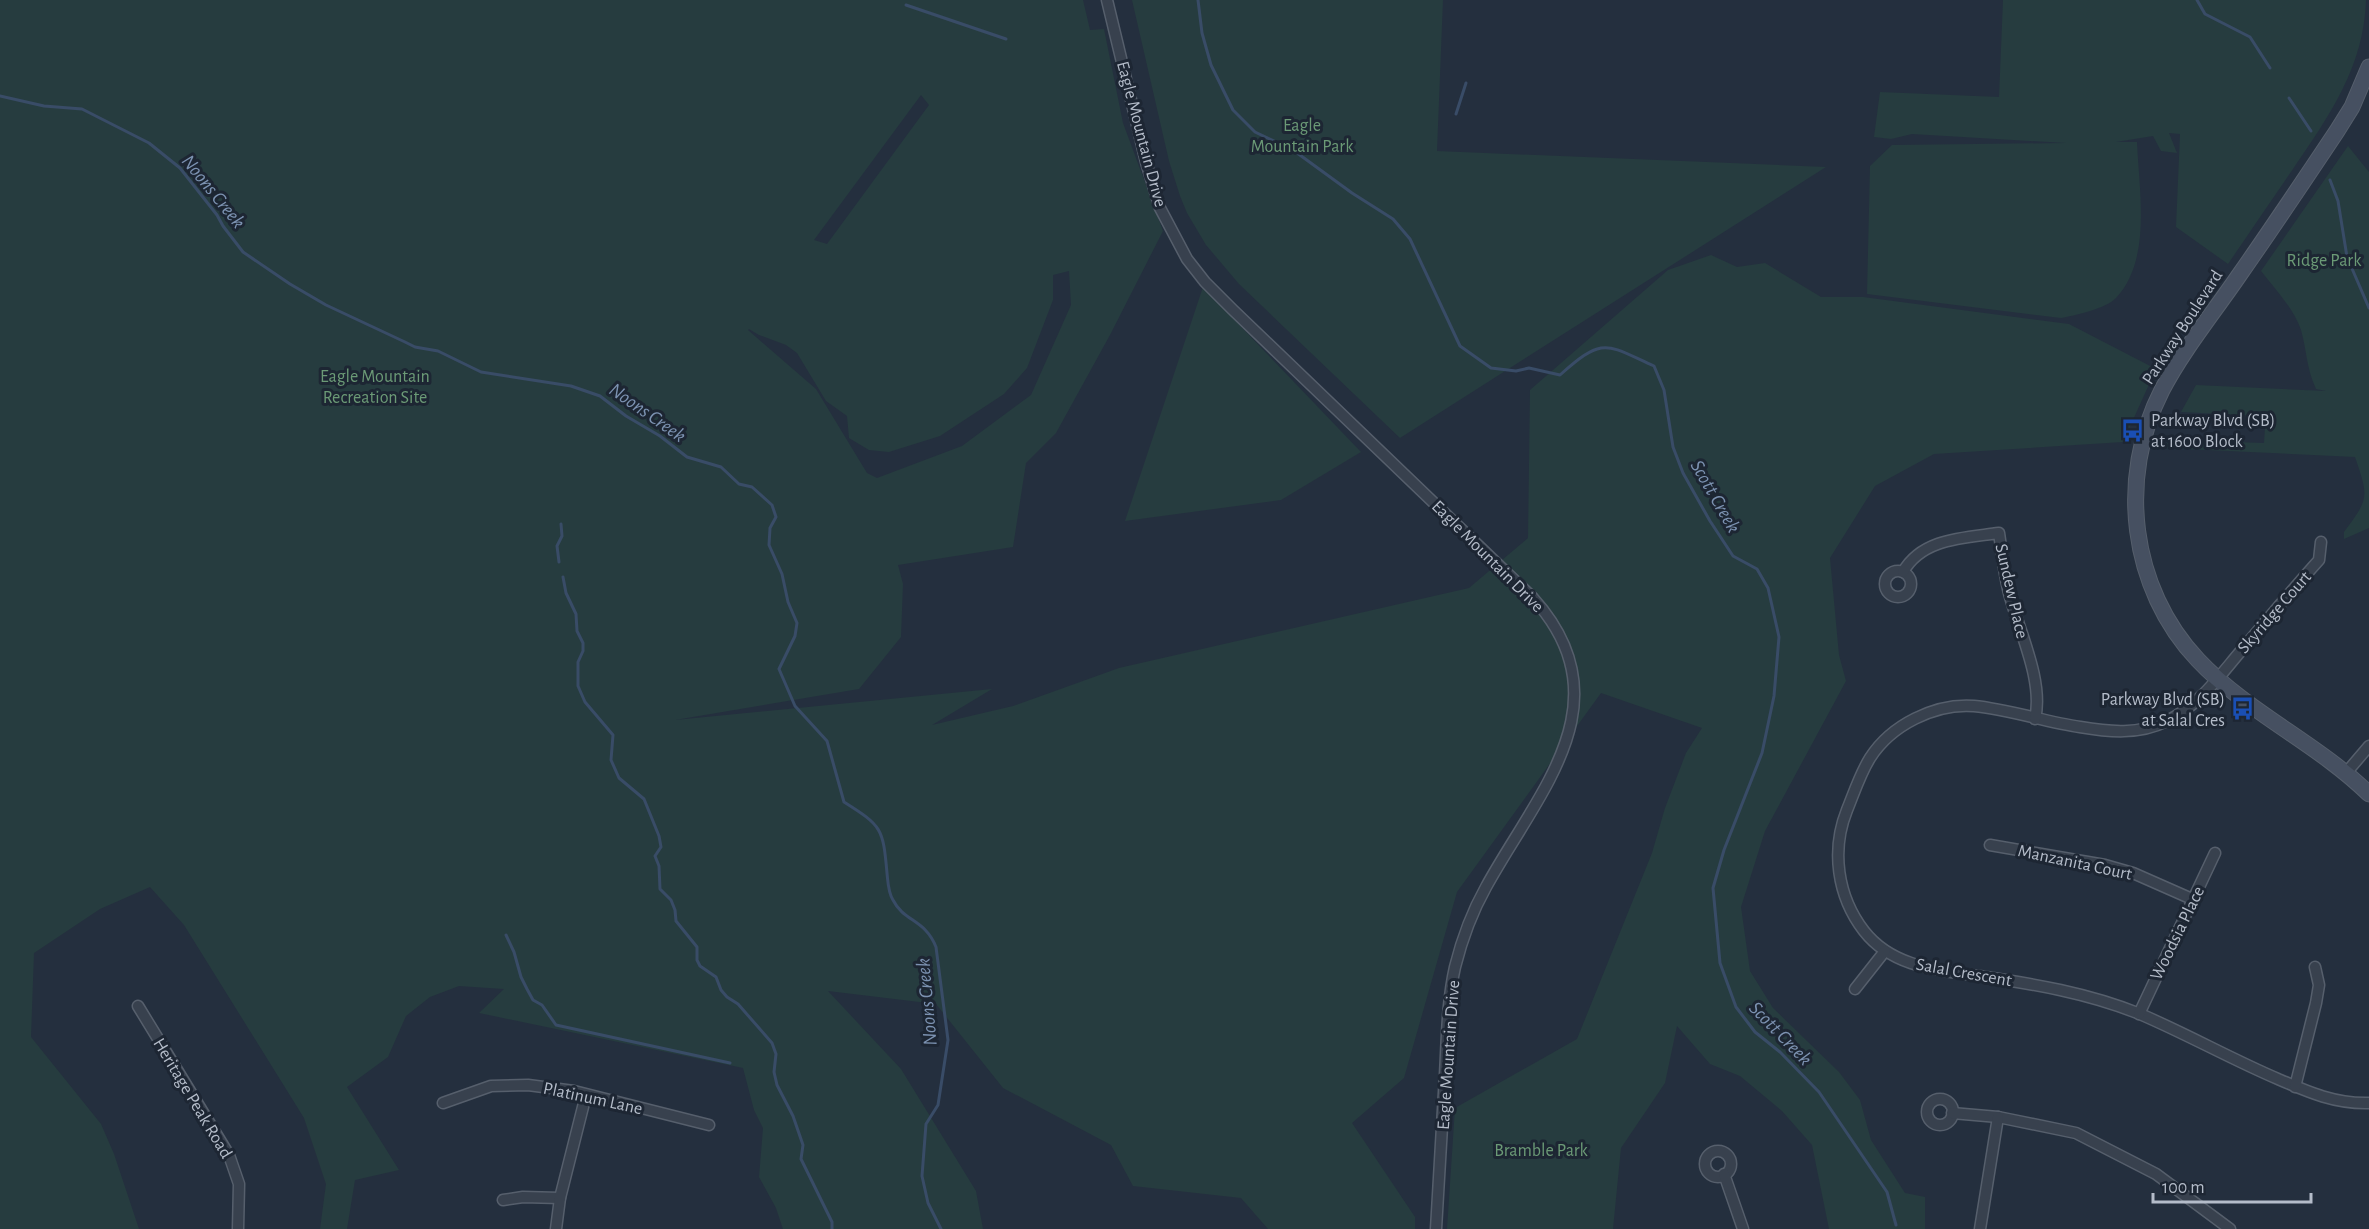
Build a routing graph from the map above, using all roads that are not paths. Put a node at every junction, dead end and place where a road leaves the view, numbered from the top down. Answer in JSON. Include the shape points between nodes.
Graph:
{"nodes":[{"id":1,"x":1107,"y":0,"type":"edge"},
{"id":2,"x":2369,"y":67,"type":"edge"},
{"id":3,"x":2321,"y":542,"type":"dead end"},
{"id":4,"x":1903,"y":572,"type":"dead end"},
{"id":5,"x":2218,"y":678,"type":"junction"},
{"id":6,"x":2035,"y":719,"type":"junction"},
{"id":7,"x":2369,"y":746,"type":"edge"},
{"id":8,"x":2346,"y":773,"type":"junction"},
{"id":9,"x":2369,"y":794,"type":"edge"},
{"id":10,"x":1990,"y":845,"type":"dead end"},
{"id":11,"x":2215,"y":853,"type":"dead end"},
{"id":12,"x":2192,"y":900,"type":"junction"},
{"id":13,"x":1885,"y":951,"type":"junction"},
{"id":14,"x":2315,"y":967,"type":"dead end"},
{"id":15,"x":1855,"y":989,"type":"dead end"},
{"id":16,"x":138,"y":1006,"type":"dead end"},
{"id":17,"x":2139,"y":1014,"type":"junction"},
{"id":18,"x":2295,"y":1087,"type":"junction"},
{"id":19,"x":586,"y":1095,"type":"junction"},
{"id":20,"x":442,"y":1103,"type":"dead end"},
{"id":21,"x":2369,"y":1103,"type":"edge"},
{"id":22,"x":1952,"y":1113,"type":"dead end"},
{"id":23,"x":1998,"y":1117,"type":"junction"},
{"id":24,"x":709,"y":1125,"type":"dead end"},
{"id":25,"x":1724,"y":1174,"type":"dead end"},
{"id":26,"x":560,"y":1198,"type":"junction"},
{"id":27,"x":503,"y":1200,"type":"dead end"},
{"id":28,"x":238,"y":1229,"type":"edge"},
{"id":29,"x":556,"y":1229,"type":"edge"},
{"id":30,"x":1436,"y":1229,"type":"edge"},
{"id":31,"x":1743,"y":1229,"type":"edge"},
{"id":32,"x":1980,"y":1229,"type":"edge"},
{"id":33,"x":2230,"y":1229,"type":"edge"}],
"edges":[{"from":1,"to":30,"type":"street","name":"Eagle Mountain Drive","via":[[1153,186],[1170,230],[1187,259],[1233,310],[1533,598],[1554,625],[1568,655],[1574,702],[1565,747],[1479,900],[1455,967],[1448,1019]]},
{"from":2,"to":5,"type":"street","name":"Parkway Boulevard","via":[[2337,132],[2167,382],[2141,448],[2136,516],[2147,572],[2180,638]]},
{"from":3,"to":5,"type":"street","name":"Skyridge Court","via":[[2319,560]]},
{"from":4,"to":6,"type":"street","name":"Sundew Place","via":[[1911,558],[1933,546],[1999,534],[2008,591],[2034,679],[2038,701]]},
{"from":5,"to":6,"type":"street","name":"Salal Crescent","via":[[2182,712],[2143,730],[2104,732]]},
{"from":5,"to":8,"type":"street","name":"Parkway Boulevard"},
{"from":6,"to":13,"type":"street","name":"Salal Crescent","via":[[1976,706],[1944,708],[1904,725],[1869,760],[1844,819],[1838,857],[1851,909],[1864,930]]},
{"from":7,"to":8,"type":"street"},
{"from":8,"to":9,"type":"street","name":"Parkway Boulevard"},
{"from":10,"to":12,"type":"street","name":"Manzanita Court","via":[[2105,865],[2133,873]]},
{"from":11,"to":12,"type":"street","name":"Woodsia Place"},
{"from":12,"to":17,"type":"street","name":"Woodsia Place"},
{"from":13,"to":15,"type":"street"},
{"from":13,"to":17,"type":"street","name":"Salal Crescent","via":[[1917,965],[2069,990]]},
{"from":14,"to":18,"type":"street","via":[[2319,986],[2316,1004]]},
{"from":16,"to":28,"type":"street","name":"Heritage Peak Road","via":[[229,1155],[239,1184]]},
{"from":17,"to":18,"type":"street","name":"Salal Crescent"},
{"from":18,"to":21,"type":"street","name":"Salal Crescent","via":[[2329,1100]]},
{"from":19,"to":20,"type":"street","name":"Platinum Lane","via":[[528,1085],[491,1086]]},
{"from":19,"to":24,"type":"street","name":"Platinum Lane"},
{"from":19,"to":26,"type":"street"},
{"from":22,"to":23,"type":"street"},
{"from":23,"to":32,"type":"street"},
{"from":23,"to":33,"type":"street","via":[[2076,1133],[2156,1174]]},
{"from":25,"to":31,"type":"street"},
{"from":26,"to":27,"type":"street"},
{"from":26,"to":29,"type":"street"}]}
